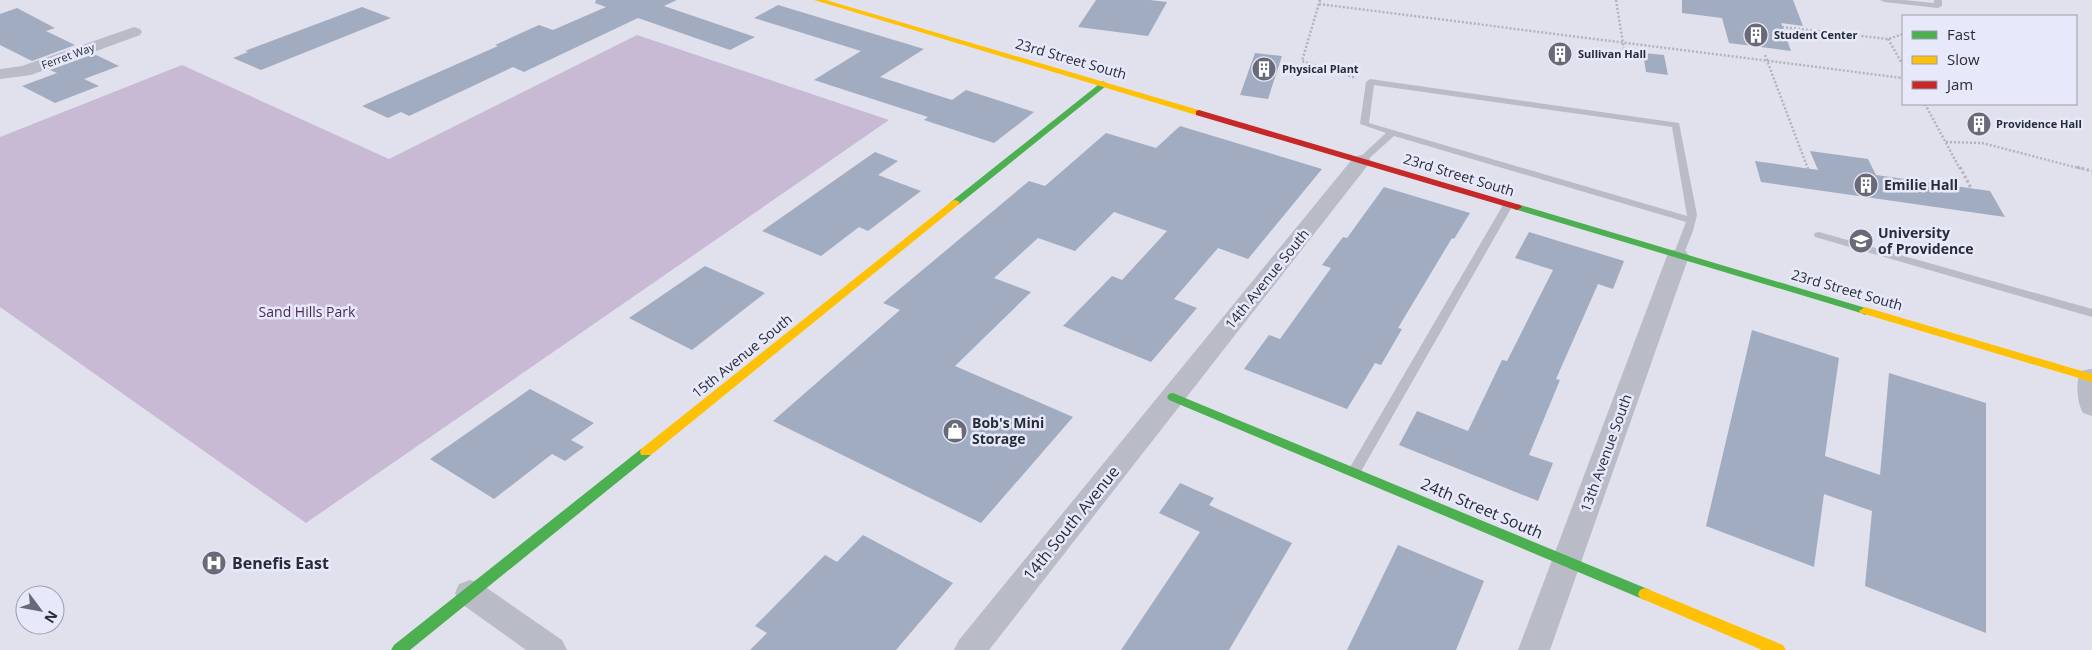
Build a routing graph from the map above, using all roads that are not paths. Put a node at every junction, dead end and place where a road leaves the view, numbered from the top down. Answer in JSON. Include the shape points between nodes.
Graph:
{"nodes":[{"id":1,"x":818,"y":0,"type":"edge"},
{"id":2,"x":1884,"y":0,"type":"edge"},
{"id":3,"x":1938,"y":0,"type":"edge"},
{"id":4,"x":134,"y":32,"type":"dead end"},
{"id":5,"x":0,"y":74,"type":"edge"},
{"id":6,"x":1103,"y":84,"type":"junction"},
{"id":7,"x":1391,"y":133,"type":"junction"},
{"id":8,"x":1361,"y":161,"type":"junction"},
{"id":9,"x":1508,"y":205,"type":"junction"},
{"id":10,"x":1691,"y":220,"type":"junction"},
{"id":11,"x":1819,"y":235,"type":"dead end"},
{"id":12,"x":1678,"y":256,"type":"junction"},
{"id":13,"x":2092,"y":313,"type":"edge"},
{"id":14,"x":2091,"y":377,"type":"edge"},
{"id":15,"x":1172,"y":398,"type":"junction"},
{"id":16,"x":2092,"y":407,"type":"edge"},
{"id":17,"x":1354,"y":472,"type":"junction"},
{"id":18,"x":1566,"y":561,"type":"junction"},
{"id":19,"x":470,"y":593,"type":"junction"},
{"id":20,"x":399,"y":650,"type":"edge"},
{"id":21,"x":551,"y":650,"type":"edge"},
{"id":22,"x":970,"y":650,"type":"edge"},
{"id":23,"x":1534,"y":650,"type":"edge"},
{"id":24,"x":1778,"y":650,"type":"edge"}],
"edges":[{"from":1,"to":6,"type":"street","name":"23rd Street South"},
{"from":2,"to":3,"type":"lane","via":[[1938,6]]},
{"from":4,"to":5,"type":"street","name":"Ferret Way","via":[[25,71]]},
{"from":6,"to":8,"type":"street","name":"23rd Street South"},
{"from":6,"to":19,"type":"street","name":"15th Avenue South"},
{"from":7,"to":8,"type":"lane"},
{"from":7,"to":10,"type":"lane"},
{"from":7,"to":10,"type":"lane","via":[[1364,124],[1370,82],[1676,125]]},
{"from":8,"to":9,"type":"street","name":"23rd Street South"},
{"from":8,"to":15,"type":"street","name":"14th Avenue South"},
{"from":9,"to":12,"type":"street","name":"23rd Street South"},
{"from":9,"to":17,"type":"lane"},
{"from":10,"to":12,"type":"lane"},
{"from":11,"to":13,"type":"lane"},
{"from":12,"to":14,"type":"street","name":"23rd Street South"},
{"from":12,"to":18,"type":"street","name":"13th Avenue South"},
{"from":14,"to":16,"type":"street"},
{"from":15,"to":17,"type":"street","name":"24th Street South"},
{"from":15,"to":22,"type":"street","name":"14th South Avenue"},
{"from":17,"to":18,"type":"street","name":"24th Street South"},
{"from":18,"to":23,"type":"street","name":"13th Avenue South"},
{"from":18,"to":24,"type":"street","name":"24th Street South"},
{"from":19,"to":20,"type":"street","name":"15th Avenue South"},
{"from":19,"to":21,"type":"street"}]}
